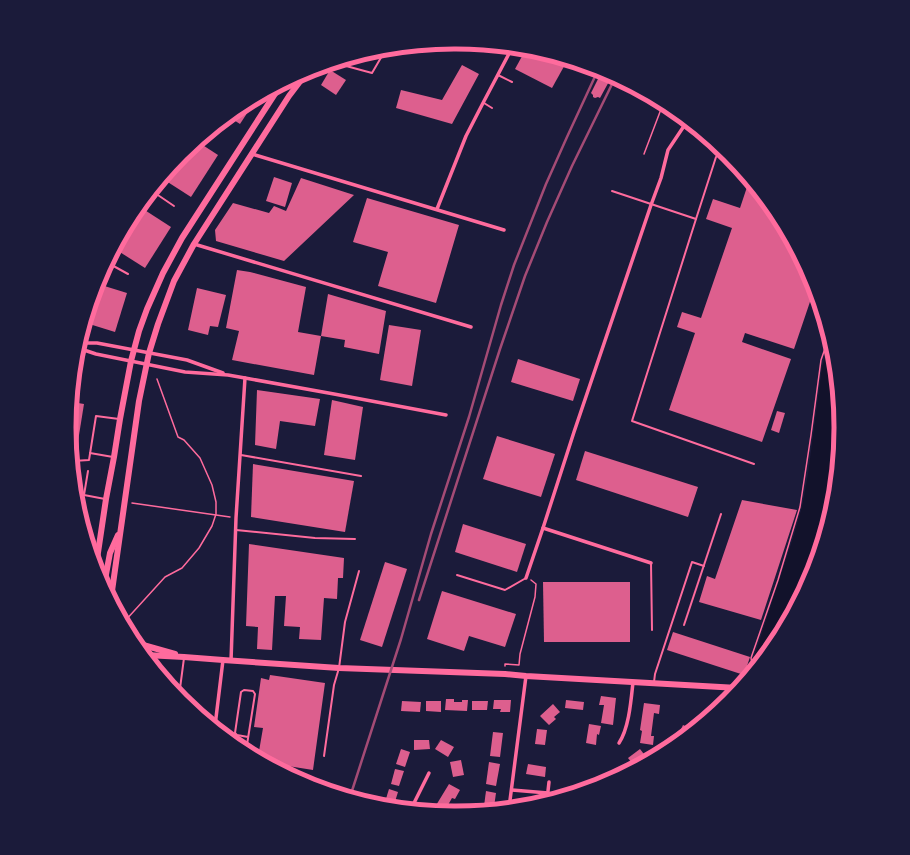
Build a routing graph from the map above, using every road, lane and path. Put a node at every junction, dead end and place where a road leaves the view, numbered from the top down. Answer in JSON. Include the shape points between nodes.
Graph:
{"nodes":[{"id":1,"x":509,"y":53,"type":"edge"},
{"id":2,"x":382,"y":56,"type":"edge"},
{"id":3,"x":345,"y":66,"type":"edge"},
{"id":4,"x":498,"y":75,"type":"junction"},
{"id":5,"x":512,"y":82,"type":"dead end"},
{"id":6,"x":299,"y":83,"type":"edge"},
{"id":7,"x":274,"y":96,"type":"edge"},
{"id":8,"x":482,"y":102,"type":"junction"},
{"id":9,"x":492,"y":108,"type":"dead end"},
{"id":10,"x":661,"y":110,"type":"edge"},
{"id":11,"x":684,"y":126,"type":"edge"},
{"id":12,"x":251,"y":153,"type":"junction"},
{"id":13,"x":644,"y":154,"type":"dead end"},
{"id":14,"x":718,"y":156,"type":"edge"},
{"id":15,"x":612,"y":191,"type":"dead end"},
{"id":16,"x":157,"y":194,"type":"edge"},
{"id":17,"x":651,"y":205,"type":"junction"},
{"id":18,"x":174,"y":206,"type":"dead end"},
{"id":19,"x":437,"y":209,"type":"junction"},
{"id":20,"x":696,"y":219,"type":"junction"},
{"id":21,"x":504,"y":230,"type":"dead end"},
{"id":22,"x":194,"y":244,"type":"junction"},
{"id":23,"x":113,"y":266,"type":"edge"},
{"id":24,"x":128,"y":274,"type":"dead end"},
{"id":25,"x":471,"y":326,"type":"dead end"},
{"id":26,"x":86,"y":343,"type":"edge"},
{"id":27,"x":825,"y":349,"type":"edge"},
{"id":28,"x":85,"y":350,"type":"edge"},
{"id":29,"x":133,"y":350,"type":"junction"},
{"id":30,"x":149,"y":353,"type":"junction"},
{"id":31,"x":131,"y":361,"type":"junction"},
{"id":32,"x":147,"y":364,"type":"junction"},
{"id":33,"x":228,"y":375,"type":"junction"},
{"id":34,"x":245,"y":378,"type":"junction"},
{"id":35,"x":157,"y":379,"type":"dead end"},
{"id":36,"x":446,"y":415,"type":"dead end"},
{"id":37,"x":120,"y":419,"type":"junction"},
{"id":38,"x":90,"y":453,"type":"junction"},
{"id":39,"x":240,"y":455,"type":"junction"},
{"id":40,"x":114,"y":457,"type":"junction"},
{"id":41,"x":78,"y":461,"type":"edge"},
{"id":42,"x":754,"y":464,"type":"dead end"},
{"id":43,"x":88,"y":471,"type":"dead end"},
{"id":44,"x":361,"y":476,"type":"dead end"},
{"id":45,"x":84,"y":495,"type":"joint"},
{"id":46,"x":106,"y":499,"type":"junction"},
{"id":47,"x":124,"y":502,"type":"junction"},
{"id":48,"x":216,"y":514,"type":"junction"},
{"id":49,"x":721,"y":514,"type":"dead end"},
{"id":50,"x":228,"y":516,"type":"dead end"},
{"id":51,"x":121,"y":528,"type":"junction"},
{"id":52,"x":543,"y":528,"type":"junction"},
{"id":53,"x":236,"y":530,"type":"junction"},
{"id":54,"x":355,"y":539,"type":"dead end"},
{"id":55,"x":98,"y":552,"type":"edge"},
{"id":56,"x":652,"y":563,"type":"joint"},
{"id":57,"x":704,"y":566,"type":"junction"},
{"id":58,"x":360,"y":571,"type":"dead end"},
{"id":59,"x":106,"y":574,"type":"edge"},
{"id":60,"x":457,"y":575,"type":"dead end"},
{"id":61,"x":526,"y":578,"type":"junction"},
{"id":62,"x":112,"y":588,"type":"edge"},
{"id":63,"x":128,"y":618,"type":"edge"},
{"id":64,"x":684,"y":625,"type":"dead end"},
{"id":65,"x":652,"y":630,"type":"dead end"},
{"id":66,"x":146,"y":646,"type":"edge"},
{"id":67,"x":153,"y":655,"type":"edge"},
{"id":68,"x":184,"y":657,"type":"junction"},
{"id":69,"x":223,"y":660,"type":"junction"},
{"id":70,"x":232,"y":661,"type":"junction"},
{"id":71,"x":752,"y":662,"type":"edge"},
{"id":72,"x":339,"y":668,"type":"junction"},
{"id":73,"x":505,"y":674,"type":"junction"},
{"id":74,"x":526,"y":676,"type":"junction"},
{"id":75,"x":633,"y":682,"type":"junction"},
{"id":76,"x":654,"y":684,"type":"junction"},
{"id":77,"x":180,"y":688,"type":"edge"},
{"id":78,"x":730,"y":688,"type":"edge"},
{"id":79,"x":216,"y":721,"type":"edge"},
{"id":80,"x":248,"y":737,"type":"junction"},
{"id":81,"x":247,"y":743,"type":"edge"},
{"id":82,"x":619,"y":743,"type":"dead end"},
{"id":83,"x":324,"y":756,"type":"dead end"},
{"id":84,"x":429,"y":773,"type":"dead end"},
{"id":85,"x":549,"y":782,"type":"dead end"},
{"id":86,"x":512,"y":790,"type":"junction"},
{"id":87,"x":548,"y":793,"type":"joint"},
{"id":88,"x":510,"y":802,"type":"edge"},
{"id":89,"x":414,"y":804,"type":"edge"}],
"edges":[{"from":1,"to":4,"type":"street"},
{"from":2,"to":3,"type":"lane","via":[[372,73]]},
{"from":4,"to":5,"type":"lane"},
{"from":4,"to":8,"type":"street"},
{"from":6,"to":12,"type":"main road"},
{"from":7,"to":29,"type":"main road","via":[[167,266],[147,309]]},
{"from":8,"to":9,"type":"lane"},
{"from":8,"to":19,"type":"street"},
{"from":10,"to":13,"type":"path"},
{"from":11,"to":17,"type":"street","via":[[668,150]]},
{"from":12,"to":19,"type":"street"},
{"from":12,"to":22,"type":"main road"},
{"from":14,"to":20,"type":"lane"},
{"from":15,"to":17,"type":"lane"},
{"from":16,"to":18,"type":"lane"},
{"from":17,"to":20,"type":"lane"},
{"from":17,"to":52,"type":"street"},
{"from":19,"to":21,"type":"street"},
{"from":20,"to":42,"type":"lane","via":[[632,421]]},
{"from":22,"to":25,"type":"street"},
{"from":22,"to":30,"type":"main road","via":[[174,281]]},
{"from":23,"to":24,"type":"lane"},
{"from":26,"to":29,"type":"street"},
{"from":27,"to":71,"type":"path","via":[[821,360],[800,507]]},
{"from":28,"to":31,"type":"street"},
{"from":29,"to":30,"type":"street"},
{"from":29,"to":31,"type":"main road"},
{"from":30,"to":32,"type":"main road"},
{"from":30,"to":33,"type":"street","via":[[187,360]]},
{"from":31,"to":32,"type":"street"},
{"from":31,"to":37,"type":"main road"},
{"from":32,"to":33,"type":"street","via":[[185,372]]},
{"from":32,"to":47,"type":"main road"},
{"from":33,"to":34,"type":"street"},
{"from":34,"to":36,"type":"street"},
{"from":34,"to":39,"type":"street"},
{"from":35,"to":48,"type":"path","via":[[178,437],[200,458],[212,486]]},
{"from":37,"to":38,"type":"lane","via":[[96,416]]},
{"from":37,"to":40,"type":"main road"},
{"from":38,"to":40,"type":"lane"},
{"from":38,"to":41,"type":"lane","via":[[89,460]]},
{"from":39,"to":44,"type":"lane"},
{"from":39,"to":53,"type":"street"},
{"from":40,"to":46,"type":"main road"},
{"from":43,"to":45,"type":"lane"},
{"from":45,"to":46,"type":"lane"},
{"from":46,"to":55,"type":"main road"},
{"from":47,"to":48,"type":"path"},
{"from":47,"to":51,"type":"main road"},
{"from":48,"to":50,"type":"path"},
{"from":48,"to":63,"type":"path","via":[[199,548],[182,568],[165,577]]},
{"from":49,"to":57,"type":"lane"},
{"from":51,"to":59,"type":"main road","via":[[110,553]]},
{"from":51,"to":62,"type":"main road"},
{"from":52,"to":56,"type":"street"},
{"from":52,"to":61,"type":"street"},
{"from":53,"to":54,"type":"lane","via":[[315,538]]},
{"from":53,"to":70,"type":"street"},
{"from":56,"to":65,"type":"lane"},
{"from":57,"to":64,"type":"lane"},
{"from":57,"to":76,"type":"lane","via":[[692,562],[655,674]]},
{"from":58,"to":72,"type":"lane","via":[[345,622]]},
{"from":60,"to":61,"type":"lane","via":[[505,590]]},
{"from":61,"to":73,"type":"path","via":[[536,584],[535,597],[519,665],[506,664]]},
{"from":66,"to":68,"type":"main road"},
{"from":67,"to":68,"type":"main road"},
{"from":68,"to":69,"type":"main road"},
{"from":68,"to":77,"type":"lane"},
{"from":69,"to":70,"type":"main road"},
{"from":69,"to":79,"type":"street"},
{"from":70,"to":72,"type":"main road"},
{"from":72,"to":73,"type":"main road"},
{"from":72,"to":83,"type":"lane","via":[[334,685]]},
{"from":73,"to":74,"type":"main road"},
{"from":74,"to":75,"type":"main road"},
{"from":74,"to":86,"type":"street"},
{"from":75,"to":76,"type":"main road"},
{"from":75,"to":82,"type":"street","via":[[625,732]]},
{"from":76,"to":78,"type":"main road"},
{"from":80,"to":80,"type":"lane","via":[[235,733],[241,692],[244,690],[253,691],[255,694]]},
{"from":80,"to":81,"type":"lane"},
{"from":84,"to":89,"type":"street"},
{"from":85,"to":87,"type":"street"},
{"from":86,"to":87,"type":"street"},
{"from":86,"to":88,"type":"street"}]}
